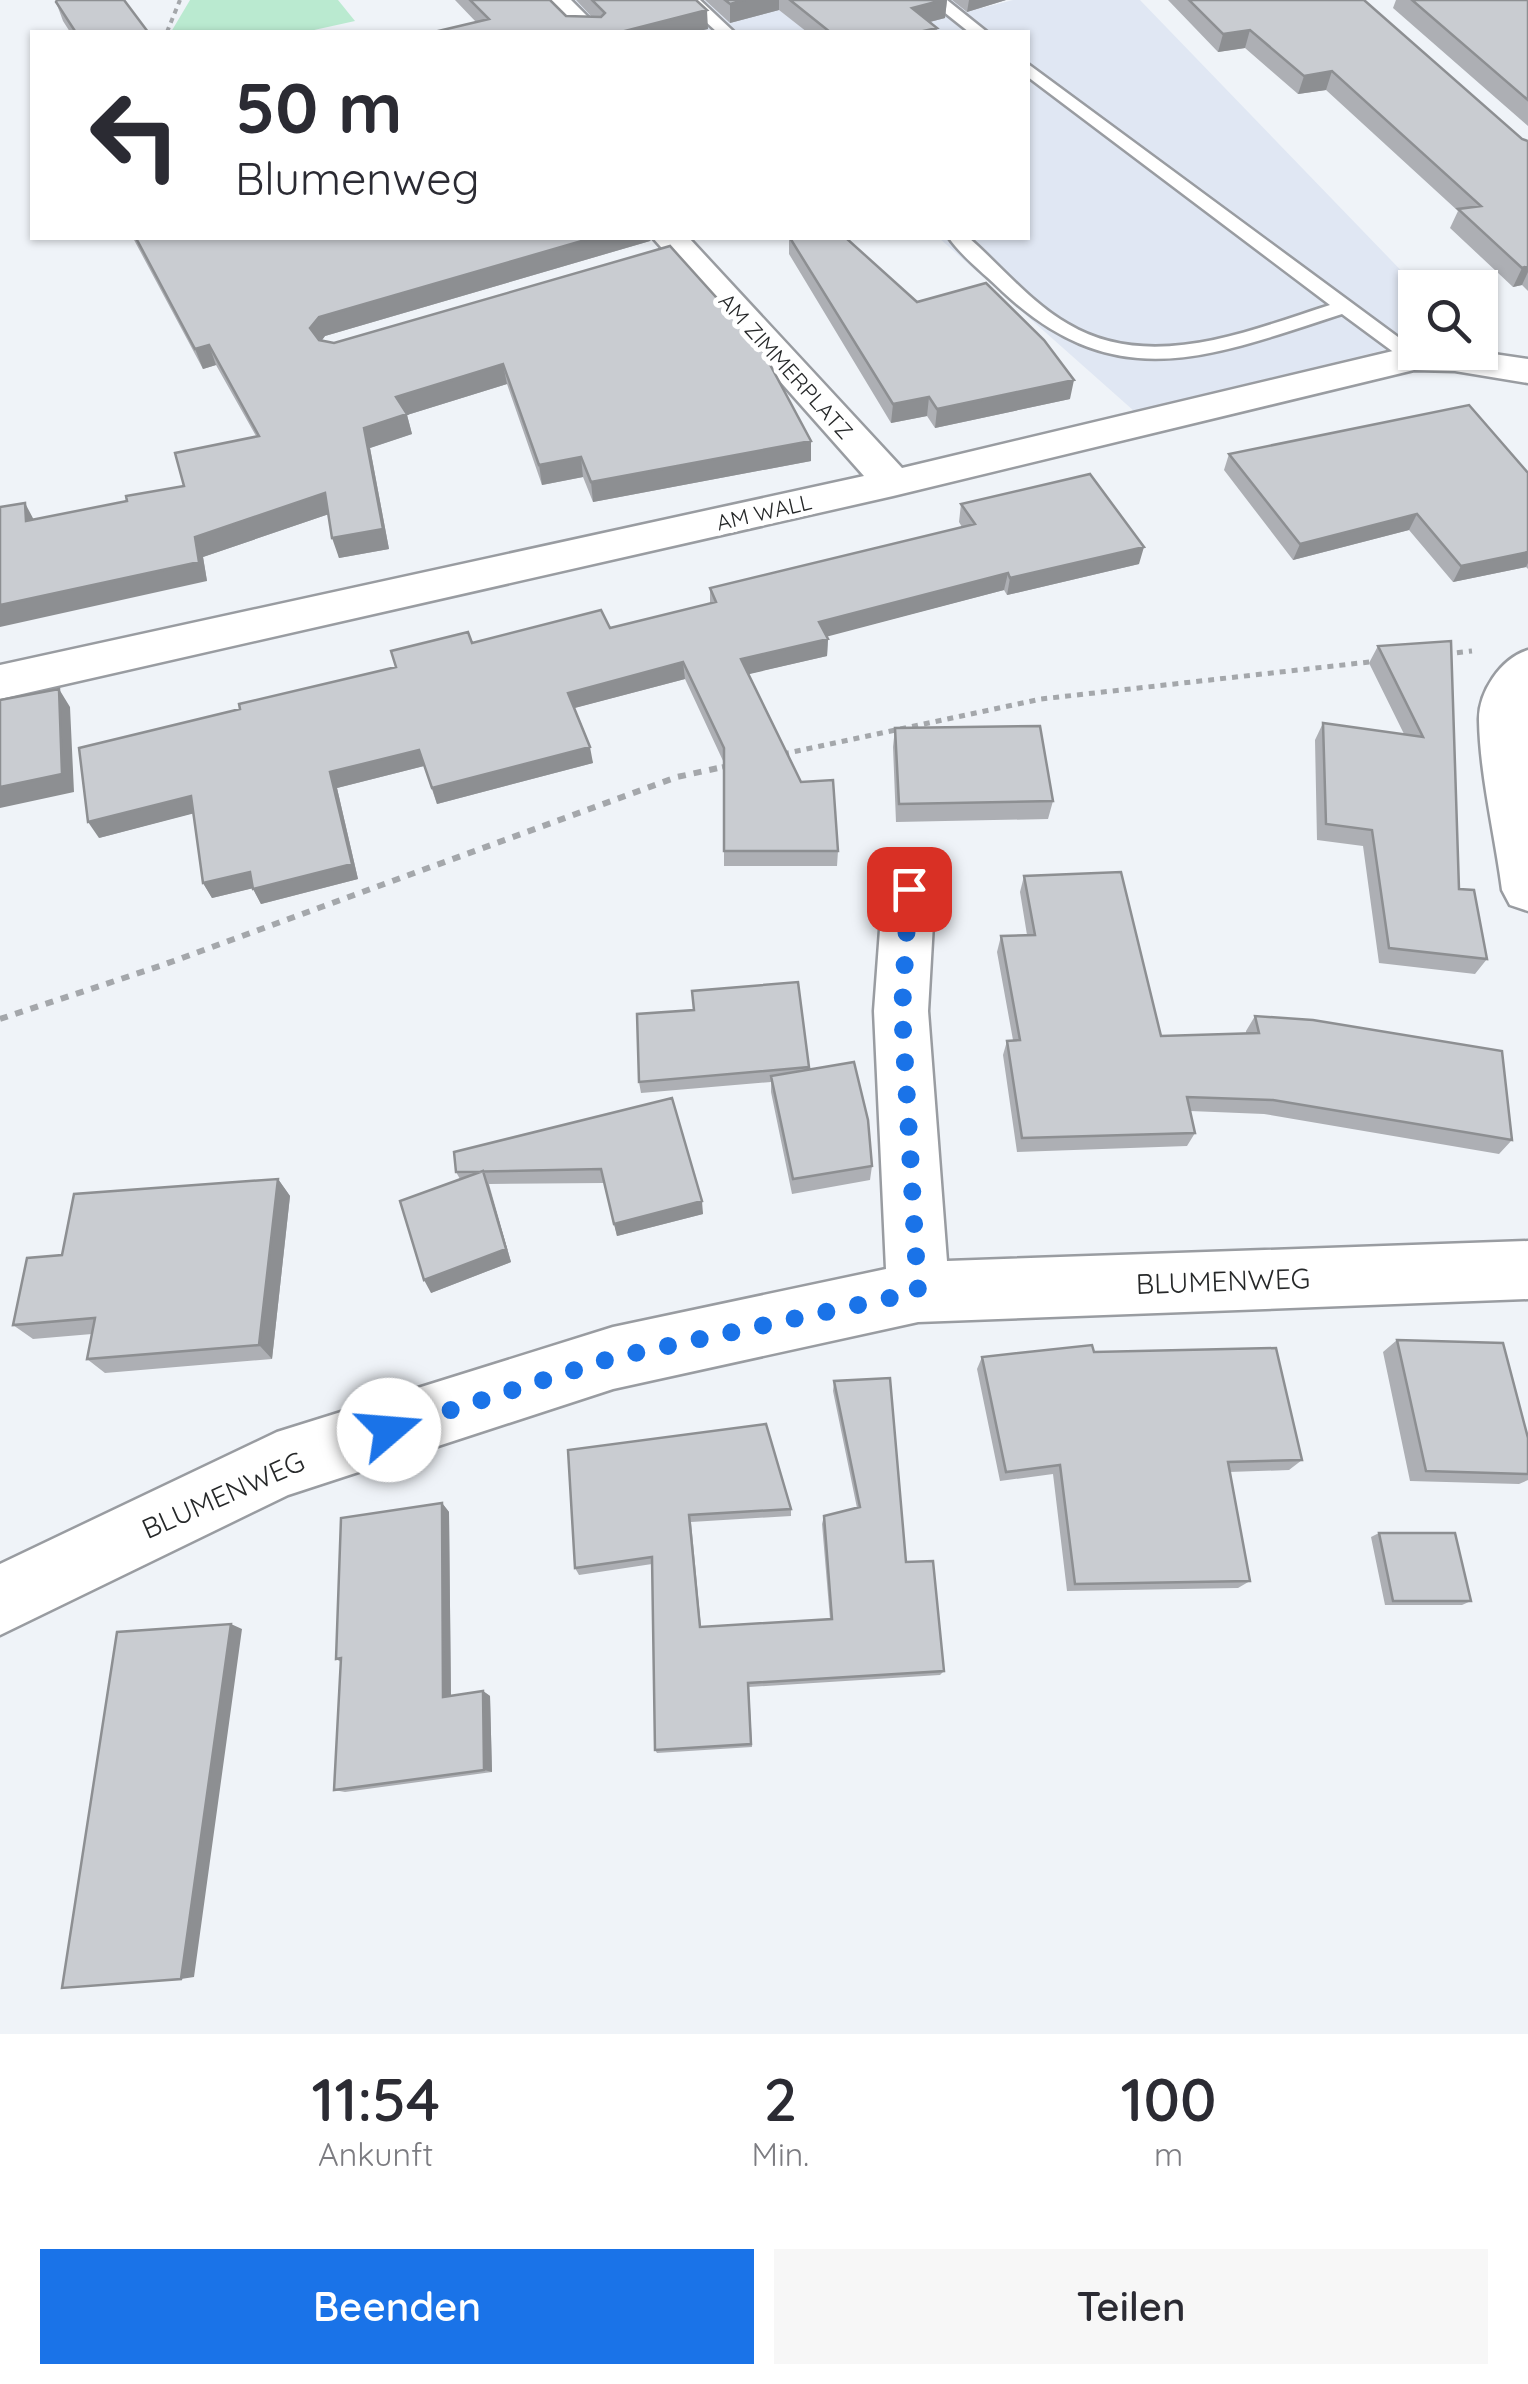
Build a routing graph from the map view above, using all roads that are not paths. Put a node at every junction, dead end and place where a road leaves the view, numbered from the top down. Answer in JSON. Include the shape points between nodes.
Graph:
{"nodes":[{"id":1,"x":554,"y":0,"type":"edge"},
{"id":2,"x":690,"y":0,"type":"edge"},
{"id":3,"x":937,"y":0,"type":"edge"},
{"id":4,"x":586,"y":30,"type":"edge"},
{"id":5,"x":724,"y":30,"type":"edge"},
{"id":6,"x":977,"y":30,"type":"edge"},
{"id":7,"x":1030,"y":71,"type":"edge"},
{"id":8,"x":960,"y":240,"type":"edge"},
{"id":9,"x":664,"y":248,"type":"edge"},
{"id":10,"x":1341,"y":308,"type":"junction"},
{"id":11,"x":1398,"y":347,"type":"edge"},
{"id":12,"x":1398,"y":362,"type":"edge"},
{"id":13,"x":1498,"y":366,"type":"edge"},
{"id":14,"x":1528,"y":371,"type":"edge"},
{"id":15,"x":893,"y":483,"type":"junction"},
{"id":16,"x":1509,"y":657,"type":"edge"},
{"id":17,"x":0,"y":682,"type":"edge"},
{"id":18,"x":909,"y":889,"type":"dead end"},
{"id":19,"x":1528,"y":890,"type":"edge"},
{"id":20,"x":1528,"y":1270,"type":"edge"},
{"id":21,"x":918,"y":1292,"type":"junction"},
{"id":22,"x":0,"y":1600,"type":"edge"}],
"edges":[{"from":1,"to":4,"type":"street"},
{"from":2,"to":5,"type":"lane"},
{"from":3,"to":6,"type":"lane"},
{"from":7,"to":10,"type":"lane"},
{"from":8,"to":10,"type":"lane","via":[[1061,329],[1140,352],[1217,346]]},
{"from":9,"to":15,"type":"street","name":"AM ZIMMERPLATZ"},
{"from":10,"to":11,"type":"lane"},
{"from":12,"to":15,"type":"street","name":"AM WALL"},
{"from":13,"to":14,"type":"street","name":"AM WALL"},
{"from":15,"to":17,"type":"street","name":"AM WALL"},
{"from":16,"to":19,"type":"street","via":[[1518,675],[1502,717]]},
{"from":18,"to":21,"type":"street","via":[[902,1011]]},
{"from":20,"to":21,"type":"street","name":"BLUMENWEG"},
{"from":21,"to":22,"type":"street","name":"BLUMENWEG","via":[[612,1358],[277,1465]]}]}
